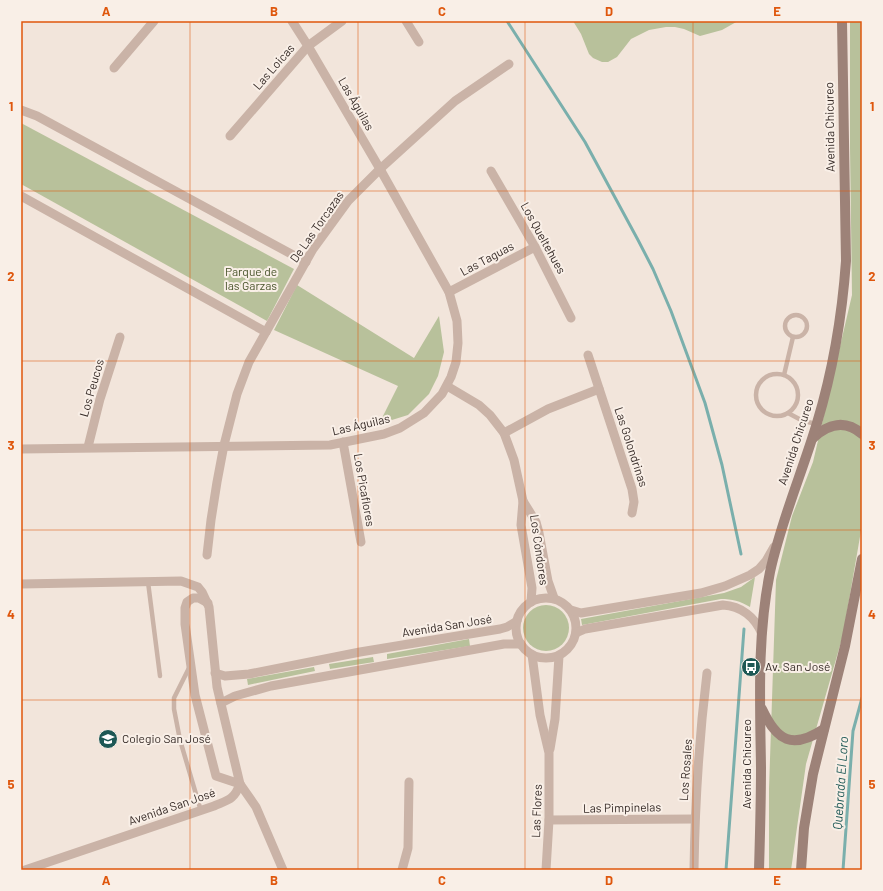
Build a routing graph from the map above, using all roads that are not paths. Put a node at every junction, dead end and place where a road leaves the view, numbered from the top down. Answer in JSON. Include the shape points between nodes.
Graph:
{"nodes":[{"id":1,"x":154,"y":21,"type":"edge"},
{"id":2,"x":292,"y":21,"type":"edge"},
{"id":3,"x":342,"y":21,"type":"edge"},
{"id":4,"x":406,"y":21,"type":"edge"},
{"id":5,"x":842,"y":21,"type":"edge"},
{"id":6,"x":419,"y":42,"type":"dead end"},
{"id":7,"x":308,"y":46,"type":"junction"},
{"id":8,"x":509,"y":64,"type":"dead end"},
{"id":9,"x":114,"y":68,"type":"dead end"},
{"id":10,"x":21,"y":110,"type":"edge"},
{"id":11,"x":230,"y":136,"type":"dead end"},
{"id":12,"x":380,"y":168,"type":"junction"},
{"id":13,"x":491,"y":172,"type":"dead end"},
{"id":14,"x":21,"y":196,"type":"edge"},
{"id":15,"x":535,"y":247,"type":"junction"},
{"id":16,"x":306,"y":262,"type":"junction"},
{"id":17,"x":449,"y":292,"type":"junction"},
{"id":18,"x":571,"y":318,"type":"dead end"},
{"id":19,"x":266,"y":332,"type":"junction"},
{"id":20,"x":120,"y":337,"type":"dead end"},
{"id":21,"x":793,"y":337,"type":"junction"},
{"id":22,"x":588,"y":355,"type":"dead end"},
{"id":23,"x":784,"y":375,"type":"junction"},
{"id":24,"x":447,"y":386,"type":"junction"},
{"id":25,"x":599,"y":389,"type":"junction"},
{"id":26,"x":788,"y":413,"type":"junction"},
{"id":27,"x":817,"y":424,"type":"junction"},
{"id":28,"x":504,"y":433,"type":"junction"},
{"id":29,"x":862,"y":434,"type":"edge"},
{"id":30,"x":812,"y":439,"type":"junction"},
{"id":31,"x":343,"y":442,"type":"junction"},
{"id":32,"x":224,"y":445,"type":"junction"},
{"id":33,"x":88,"y":447,"type":"junction"},
{"id":34,"x":21,"y":449,"type":"edge"},
{"id":35,"x":523,"y":501,"type":"junction"},
{"id":36,"x":632,"y":513,"type":"dead end"},
{"id":37,"x":361,"y":542,"type":"dead end"},
{"id":38,"x":777,"y":543,"type":"junction"},
{"id":39,"x":208,"y":556,"type":"dead end"},
{"id":40,"x":862,"y":559,"type":"edge"},
{"id":41,"x":148,"y":582,"type":"junction"},
{"id":42,"x":21,"y":584,"type":"edge"},
{"id":43,"x":554,"y":598,"type":"junction"},
{"id":44,"x":531,"y":602,"type":"junction"},
{"id":45,"x":208,"y":603,"type":"junction"},
{"id":46,"x":571,"y":610,"type":"junction"},
{"id":47,"x":517,"y":621,"type":"junction"},
{"id":48,"x":576,"y":634,"type":"junction"},
{"id":49,"x":762,"y":634,"type":"junction"},
{"id":50,"x":520,"y":644,"type":"junction"},
{"id":51,"x":532,"y":655,"type":"junction"},
{"id":52,"x":559,"y":656,"type":"junction"},
{"id":53,"x":190,"y":664,"type":"junction"},
{"id":54,"x":215,"y":673,"type":"junction"},
{"id":55,"x":707,"y":673,"type":"dead end"},
{"id":56,"x":160,"y":676,"type":"dead end"},
{"id":57,"x":221,"y":703,"type":"junction"},
{"id":58,"x":760,"y":706,"type":"junction"},
{"id":59,"x":824,"y":729,"type":"junction"},
{"id":60,"x":549,"y":753,"type":"junction"},
{"id":61,"x":409,"y":782,"type":"dead end"},
{"id":62,"x":240,"y":784,"type":"junction"},
{"id":63,"x":200,"y":811,"type":"junction"},
{"id":64,"x":694,"y":819,"type":"junction"},
{"id":65,"x":550,"y":820,"type":"junction"},
{"id":66,"x":25,"y":870,"type":"edge"},
{"id":67,"x":283,"y":870,"type":"edge"},
{"id":68,"x":402,"y":870,"type":"edge"},
{"id":69,"x":546,"y":870,"type":"edge"},
{"id":70,"x":694,"y":870,"type":"edge"},
{"id":71,"x":759,"y":870,"type":"edge"},
{"id":72,"x":800,"y":870,"type":"edge"}],
"edges":[{"from":1,"to":9,"type":"street"},
{"from":2,"to":7,"type":"street","name":"Las Águilas"},
{"from":3,"to":7,"type":"street","name":"Las Loicas"},
{"from":4,"to":6,"type":"street"},
{"from":5,"to":27,"type":"main road","name":"Avenida Chicureo","via":[[846,262],[838,336]]},
{"from":7,"to":11,"type":"street","name":"Las Loicas"},
{"from":7,"to":12,"type":"street","name":"Las Águilas"},
{"from":8,"to":12,"type":"street","name":"De Las Torcazas","via":[[455,101]]},
{"from":10,"to":16,"type":"street","via":[[37,116]]},
{"from":12,"to":16,"type":"street","name":"De Las Torcazas","via":[[348,202]]},
{"from":12,"to":17,"type":"street","name":"Las Águilas"},
{"from":13,"to":15,"type":"street","name":"Los Queltehues"},
{"from":14,"to":19,"type":"street"},
{"from":15,"to":17,"type":"street","name":"Las Taguas"},
{"from":15,"to":18,"type":"street","name":"Los Queltehues"},
{"from":16,"to":19,"type":"street","name":"De Las Torcazas"},
{"from":17,"to":24,"type":"street","name":"Las Águilas","via":[[457,322],[458,344],[456,362]]},
{"from":19,"to":32,"type":"street","name":"De Las Torcazas","via":[[249,362],[237,394]]},
{"from":20,"to":33,"type":"street","name":"Los Peucos"},
{"from":21,"to":21,"type":"lane","via":[[804,335],[807,329],[806,322],[801,316],[794,315],[786,322],[785,330]]},
{"from":21,"to":23,"type":"lane"},
{"from":22,"to":25,"type":"street","name":"Las Golondrinas"},
{"from":23,"to":26,"type":"lane","via":[[795,383],[798,389],[796,403]]},
{"from":23,"to":26,"type":"lane","via":[[771,375],[765,378],[760,383],[757,396],[758,403],[768,413]]},
{"from":24,"to":28,"type":"street","name":"Los Cóndores","via":[[479,405]]},
{"from":24,"to":31,"type":"street","name":"Las Águilas","via":[[429,410],[409,423],[384,434]]},
{"from":25,"to":28,"type":"street","via":[[548,409]]},
{"from":25,"to":36,"type":"street","name":"Las Golondrinas","via":[[632,489]]},
{"from":26,"to":27,"type":"lane","via":[[803,421]]},
{"from":27,"to":30,"type":"main road","name":"Avenida Chicureo"},
{"from":28,"to":35,"type":"street","name":"Los Cóndores","via":[[514,460]]},
{"from":29,"to":30,"type":"main road","via":[[850,426],[838,425],[826,428]]},
{"from":30,"to":38,"type":"main road","name":"Avenida Chicureo"},
{"from":31,"to":32,"type":"street","name":"Las Águilas","via":[[330,445]]},
{"from":31,"to":37,"type":"street","name":"Los Picaflores"},
{"from":32,"to":33,"type":"street","name":"Las Águilas"},
{"from":32,"to":39,"type":"street","name":"De Las Torcazas","via":[[211,520]]},
{"from":33,"to":34,"type":"street","name":"Las Águilas"},
{"from":35,"to":43,"type":"street","name":"Los Cóndores","via":[[536,522]]},
{"from":35,"to":44,"type":"street","name":"Los Cóndores","via":[[521,525],[532,588]]},
{"from":38,"to":46,"type":"street","via":[[759,569],[725,586],[700,593],[581,613]]},
{"from":38,"to":49,"type":"main road","name":"Avenida Chicureo","via":[[764,604]]},
{"from":40,"to":59,"type":"main road","via":[[845,646]]},
{"from":41,"to":42,"type":"street"},
{"from":41,"to":45,"type":"street","via":[[190,583],[200,590]]},
{"from":41,"to":56,"type":"lane"},
{"from":43,"to":44,"type":"street"},
{"from":43,"to":46,"type":"street"},
{"from":44,"to":47,"type":"street","via":[[522,610]]},
{"from":45,"to":53,"type":"street","via":[[199,598],[192,598],[185,608]]},
{"from":45,"to":54,"type":"street"},
{"from":46,"to":48,"type":"street","via":[[575,619]]},
{"from":47,"to":50,"type":"street","via":[[516,633]]},
{"from":47,"to":54,"type":"street","name":"Avenida San José","via":[[500,629],[360,652],[249,674],[225,676]]},
{"from":48,"to":49,"type":"street","via":[[585,629],[724,605],[748,613]]},
{"from":48,"to":52,"type":"street","via":[[574,642]]},
{"from":49,"to":58,"type":"main road","name":"Avenida Chicureo"},
{"from":50,"to":51,"type":"street"},
{"from":50,"to":57,"type":"street","via":[[504,644],[271,686],[235,696]]},
{"from":51,"to":52,"type":"street","via":[[546,659]]},
{"from":51,"to":60,"type":"street","name":"Las Flores","via":[[540,715]]},
{"from":52,"to":60,"type":"street","name":"Las Flores","via":[[556,719]]},
{"from":53,"to":62,"type":"street","via":[[195,695],[216,776]]},
{"from":53,"to":63,"type":"lane","via":[[174,698],[174,709]]},
{"from":54,"to":57,"type":"street"},
{"from":55,"to":64,"type":"street","name":"Los Rosales"},
{"from":57,"to":62,"type":"street"},
{"from":58,"to":59,"type":"main road","via":[[771,728],[786,739],[802,740]]},
{"from":58,"to":71,"type":"main road","name":"Avenida Chicureo"},
{"from":59,"to":72,"type":"main road","via":[[817,751],[809,797]]},
{"from":60,"to":65,"type":"street","name":"Las Flores"},
{"from":61,"to":68,"type":"street","via":[[408,848]]},
{"from":62,"to":63,"type":"street","name":"Avenida San José","via":[[237,793],[229,800]]},
{"from":62,"to":67,"type":"street","via":[[256,807]]},
{"from":63,"to":66,"type":"street","name":"Avenida San José"},
{"from":64,"to":65,"type":"street","name":"Las Pimpinelas"},
{"from":64,"to":70,"type":"street","name":"Los Rosales"},
{"from":65,"to":69,"type":"street","name":"Las Flores"}]}
